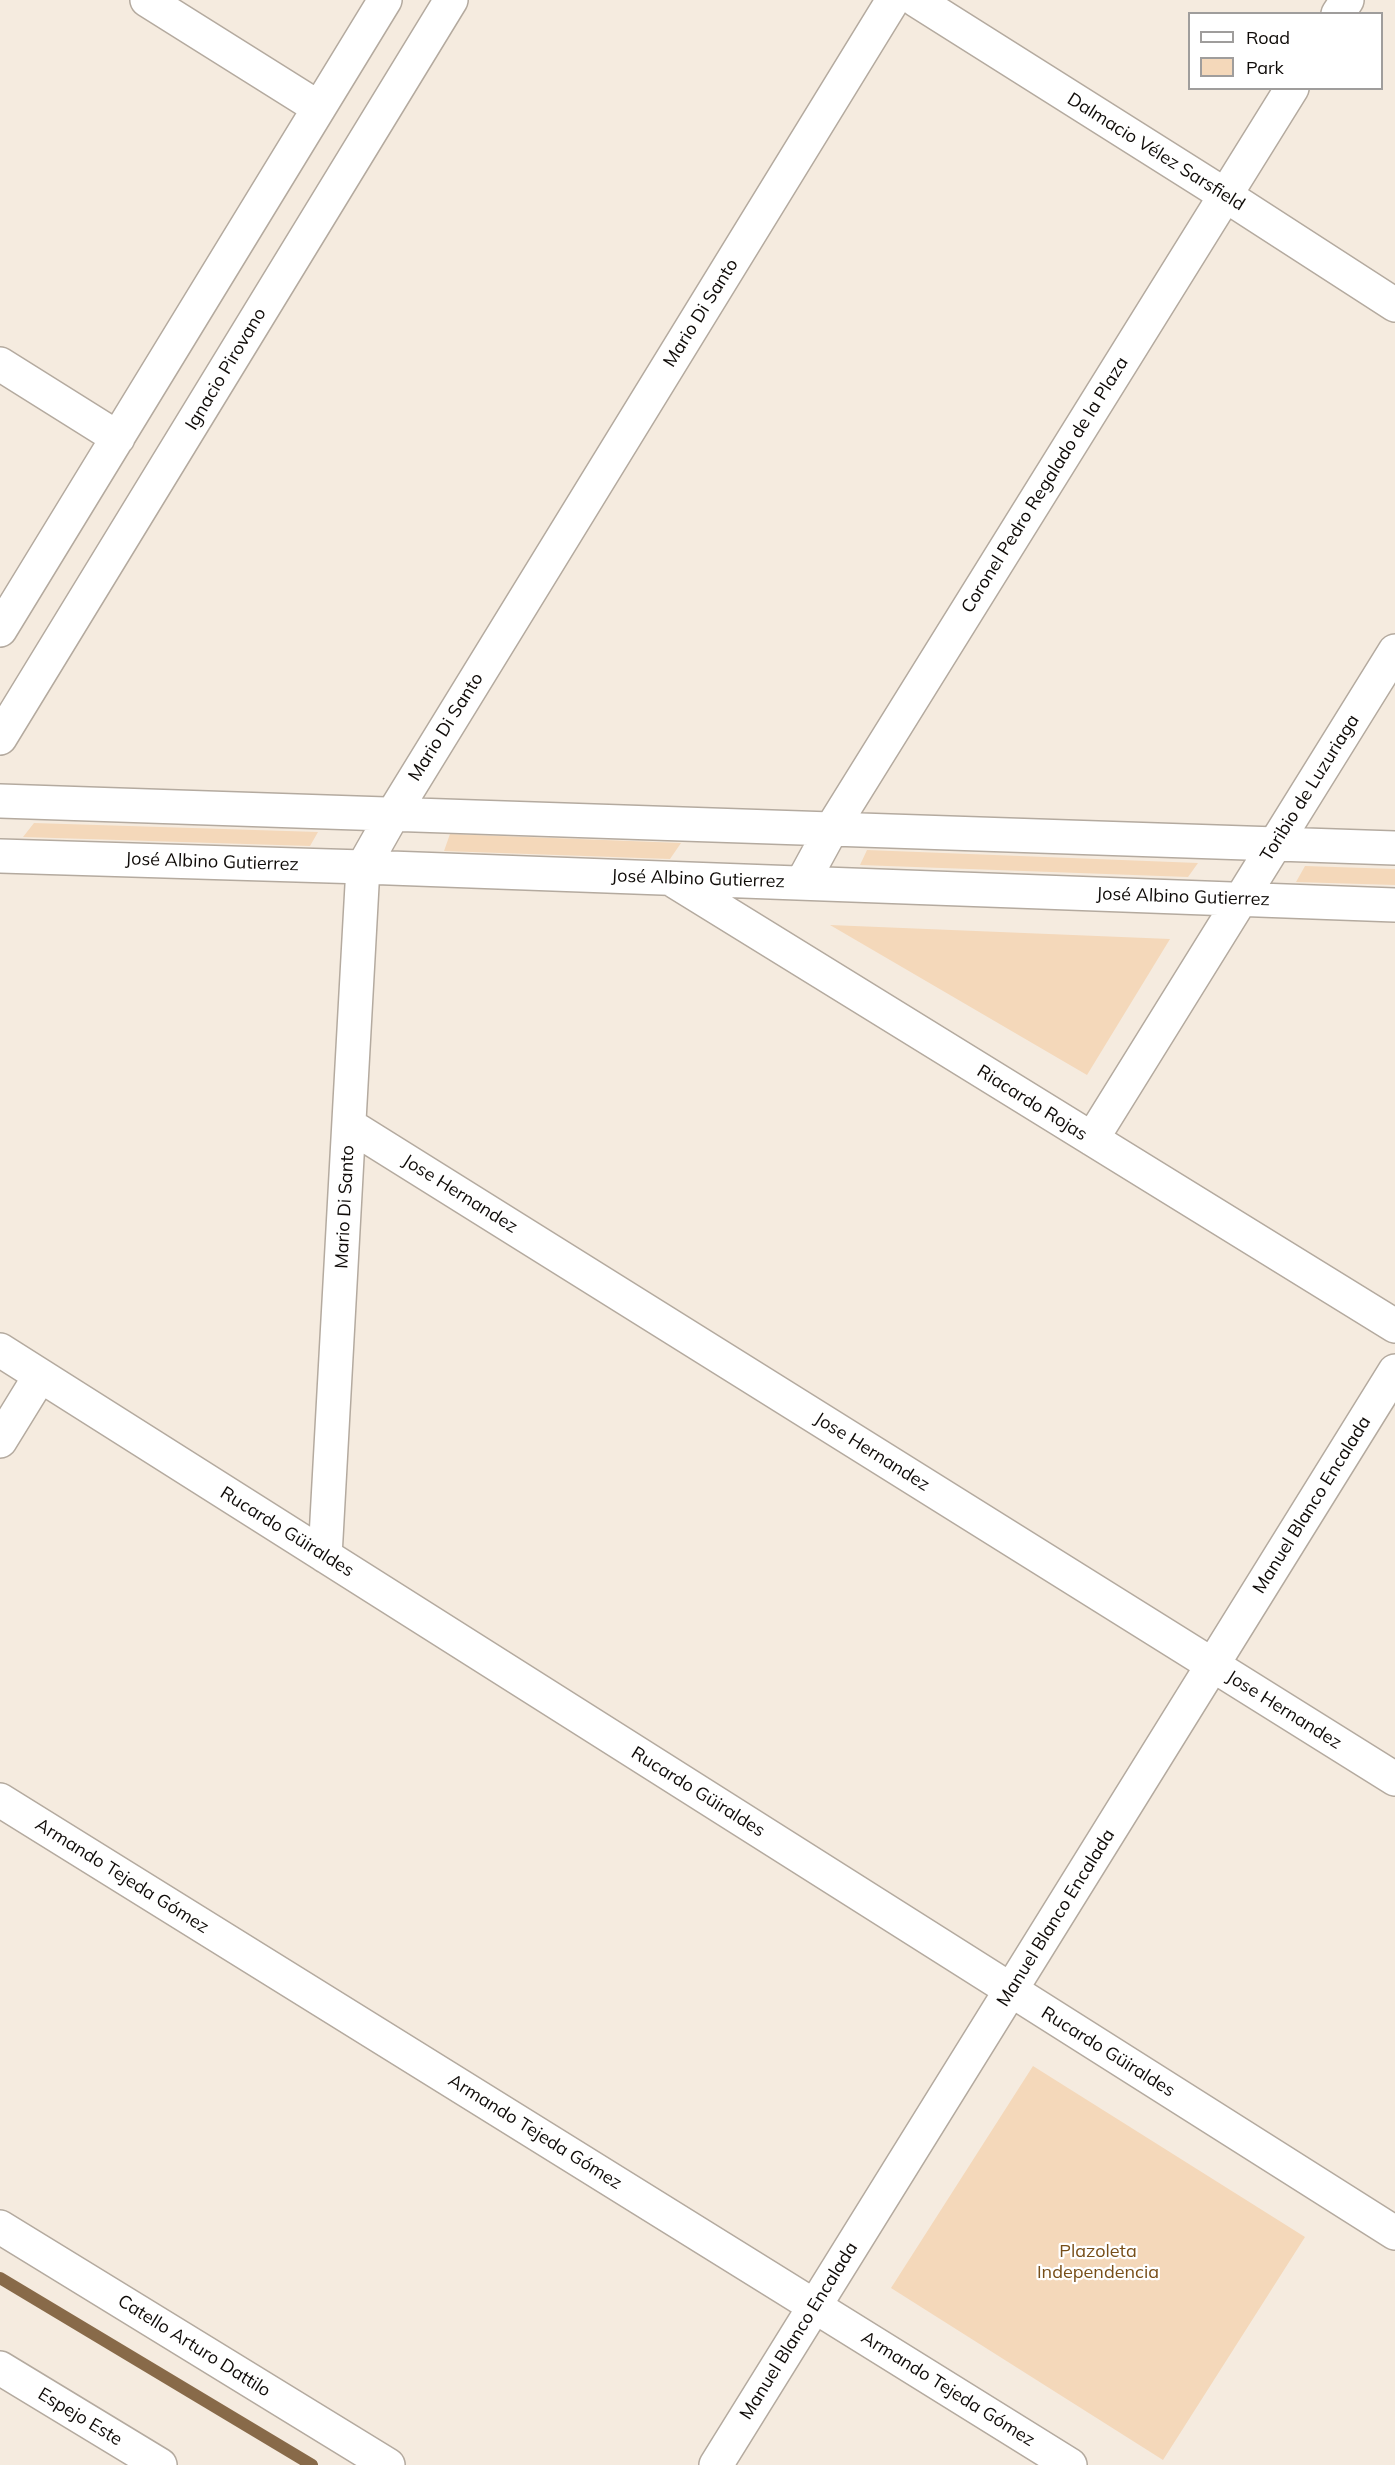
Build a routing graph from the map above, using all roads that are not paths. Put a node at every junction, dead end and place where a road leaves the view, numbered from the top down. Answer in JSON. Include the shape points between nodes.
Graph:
{"nodes":[{"id":1,"x":147,"y":0,"type":"edge"},
{"id":2,"x":385,"y":0,"type":"edge"},
{"id":3,"x":451,"y":0,"type":"edge"},
{"id":4,"x":893,"y":0,"type":"edge"},
{"id":5,"x":916,"y":0,"type":"edge"},
{"id":6,"x":1291,"y":90,"type":"edge"},
{"id":7,"x":319,"y":108,"type":"junction"},
{"id":8,"x":1226,"y":195,"type":"junction"},
{"id":9,"x":1395,"y":305,"type":"edge"},
{"id":10,"x":0,"y":364,"type":"edge"},
{"id":11,"x":118,"y":438,"type":"junction"},
{"id":12,"x":0,"y":630,"type":"edge"},
{"id":13,"x":1395,"y":651,"type":"edge"},
{"id":14,"x":0,"y":738,"type":"edge"},
{"id":15,"x":0,"y":801,"type":"edge"},
{"id":16,"x":393,"y":814,"type":"junction"},
{"id":17,"x":832,"y":828,"type":"junction"},
{"id":18,"x":1275,"y":844,"type":"junction"},
{"id":19,"x":1395,"y":848,"type":"edge"},
{"id":20,"x":0,"y":855,"type":"edge"},
{"id":21,"x":363,"y":867,"type":"junction"},
{"id":22,"x":669,"y":879,"type":"junction"},
{"id":23,"x":802,"y":883,"type":"junction"},
{"id":24,"x":1241,"y":899,"type":"junction"},
{"id":25,"x":1395,"y":905,"type":"edge"},
{"id":26,"x":349,"y":1125,"type":"junction"},
{"id":27,"x":1092,"y":1139,"type":"junction"},
{"id":28,"x":1395,"y":1326,"type":"edge"},
{"id":29,"x":0,"y":1350,"type":"edge"},
{"id":30,"x":1395,"y":1371,"type":"edge"},
{"id":31,"x":40,"y":1376,"type":"junction"},
{"id":32,"x":0,"y":1441,"type":"edge"},
{"id":33,"x":325,"y":1556,"type":"junction"},
{"id":34,"x":1212,"y":1665,"type":"junction"},
{"id":35,"x":1395,"y":1779,"type":"edge"},
{"id":36,"x":0,"y":1800,"type":"edge"},
{"id":37,"x":1012,"y":1991,"type":"junction"},
{"id":38,"x":0,"y":2227,"type":"edge"},
{"id":39,"x":1395,"y":2233,"type":"edge"},
{"id":40,"x":815,"y":2306,"type":"junction"},
{"id":41,"x":0,"y":2368,"type":"edge"},
{"id":42,"x":147,"y":2462,"type":"edge"},
{"id":43,"x":388,"y":2465,"type":"edge"},
{"id":44,"x":716,"y":2465,"type":"edge"},
{"id":45,"x":1070,"y":2465,"type":"edge"}],
"edges":[{"from":1,"to":7,"type":"street"},
{"from":2,"to":7,"type":"street"},
{"from":3,"to":14,"type":"street","name":"Ignacio Pirovano"},
{"from":4,"to":16,"type":"street","name":"Mario Di Santo"},
{"from":5,"to":8,"type":"street","name":"Dalmacio Vélez Sarsfield"},
{"from":6,"to":8,"type":"street","name":"Coronel Pedro Regalado de la Plaza"},
{"from":7,"to":11,"type":"street"},
{"from":8,"to":9,"type":"street","name":"Dalmacio Vélez Sarsfield"},
{"from":8,"to":17,"type":"street","name":"Coronel Pedro Regalado de la Plaza"},
{"from":10,"to":11,"type":"street"},
{"from":11,"to":12,"type":"street"},
{"from":13,"to":18,"type":"street","name":"Toribio de Luzuriaga"},
{"from":15,"to":16,"type":"street"},
{"from":16,"to":17,"type":"street"},
{"from":16,"to":21,"type":"street","name":"Mario Di Santo"},
{"from":17,"to":18,"type":"street"},
{"from":17,"to":23,"type":"street","name":"Coronel Pedro Regalado de la Plaza"},
{"from":18,"to":19,"type":"street"},
{"from":18,"to":24,"type":"street","name":"Toribio de Luzuriaga"},
{"from":20,"to":21,"type":"street","name":"José Albino Gutierrez"},
{"from":21,"to":22,"type":"street","name":"José Albino Gutierrez"},
{"from":21,"to":26,"type":"street","name":"Mario Di Santo"},
{"from":22,"to":23,"type":"street","name":"José Albino Gutierrez"},
{"from":22,"to":27,"type":"street","name":"Riacardo Rojas"},
{"from":23,"to":24,"type":"street","name":"José Albino Gutierrez"},
{"from":24,"to":25,"type":"street","name":"José Albino Gutierrez"},
{"from":24,"to":27,"type":"street","name":"Toribio de Luzuriaga"},
{"from":26,"to":33,"type":"street","name":"Mario Di Santo"},
{"from":26,"to":34,"type":"street","name":"Jose Hernandez"},
{"from":27,"to":28,"type":"street","name":"Riacardo Rojas"},
{"from":29,"to":31,"type":"street","name":"Rucardo Güiraldes"},
{"from":30,"to":34,"type":"street","name":"Manuel Blanco Encalada"},
{"from":31,"to":32,"type":"street"},
{"from":31,"to":33,"type":"street","name":"Rucardo Güiraldes"},
{"from":33,"to":37,"type":"street","name":"Rucardo Güiraldes"},
{"from":34,"to":35,"type":"street","name":"Jose Hernandez"},
{"from":34,"to":37,"type":"street","name":"Manuel Blanco Encalada"},
{"from":36,"to":40,"type":"street","name":"Armando Tejeda Gómez"},
{"from":37,"to":39,"type":"street","name":"Rucardo Güiraldes"},
{"from":37,"to":40,"type":"street","name":"Manuel Blanco Encalada"},
{"from":38,"to":43,"type":"street","name":"Catello Arturo Dattilo"},
{"from":40,"to":44,"type":"street","name":"Manuel Blanco Encalada"},
{"from":40,"to":45,"type":"street","name":"Armando Tejeda Gómez"},
{"from":41,"to":42,"type":"street","name":"Espejo Este"}]}
